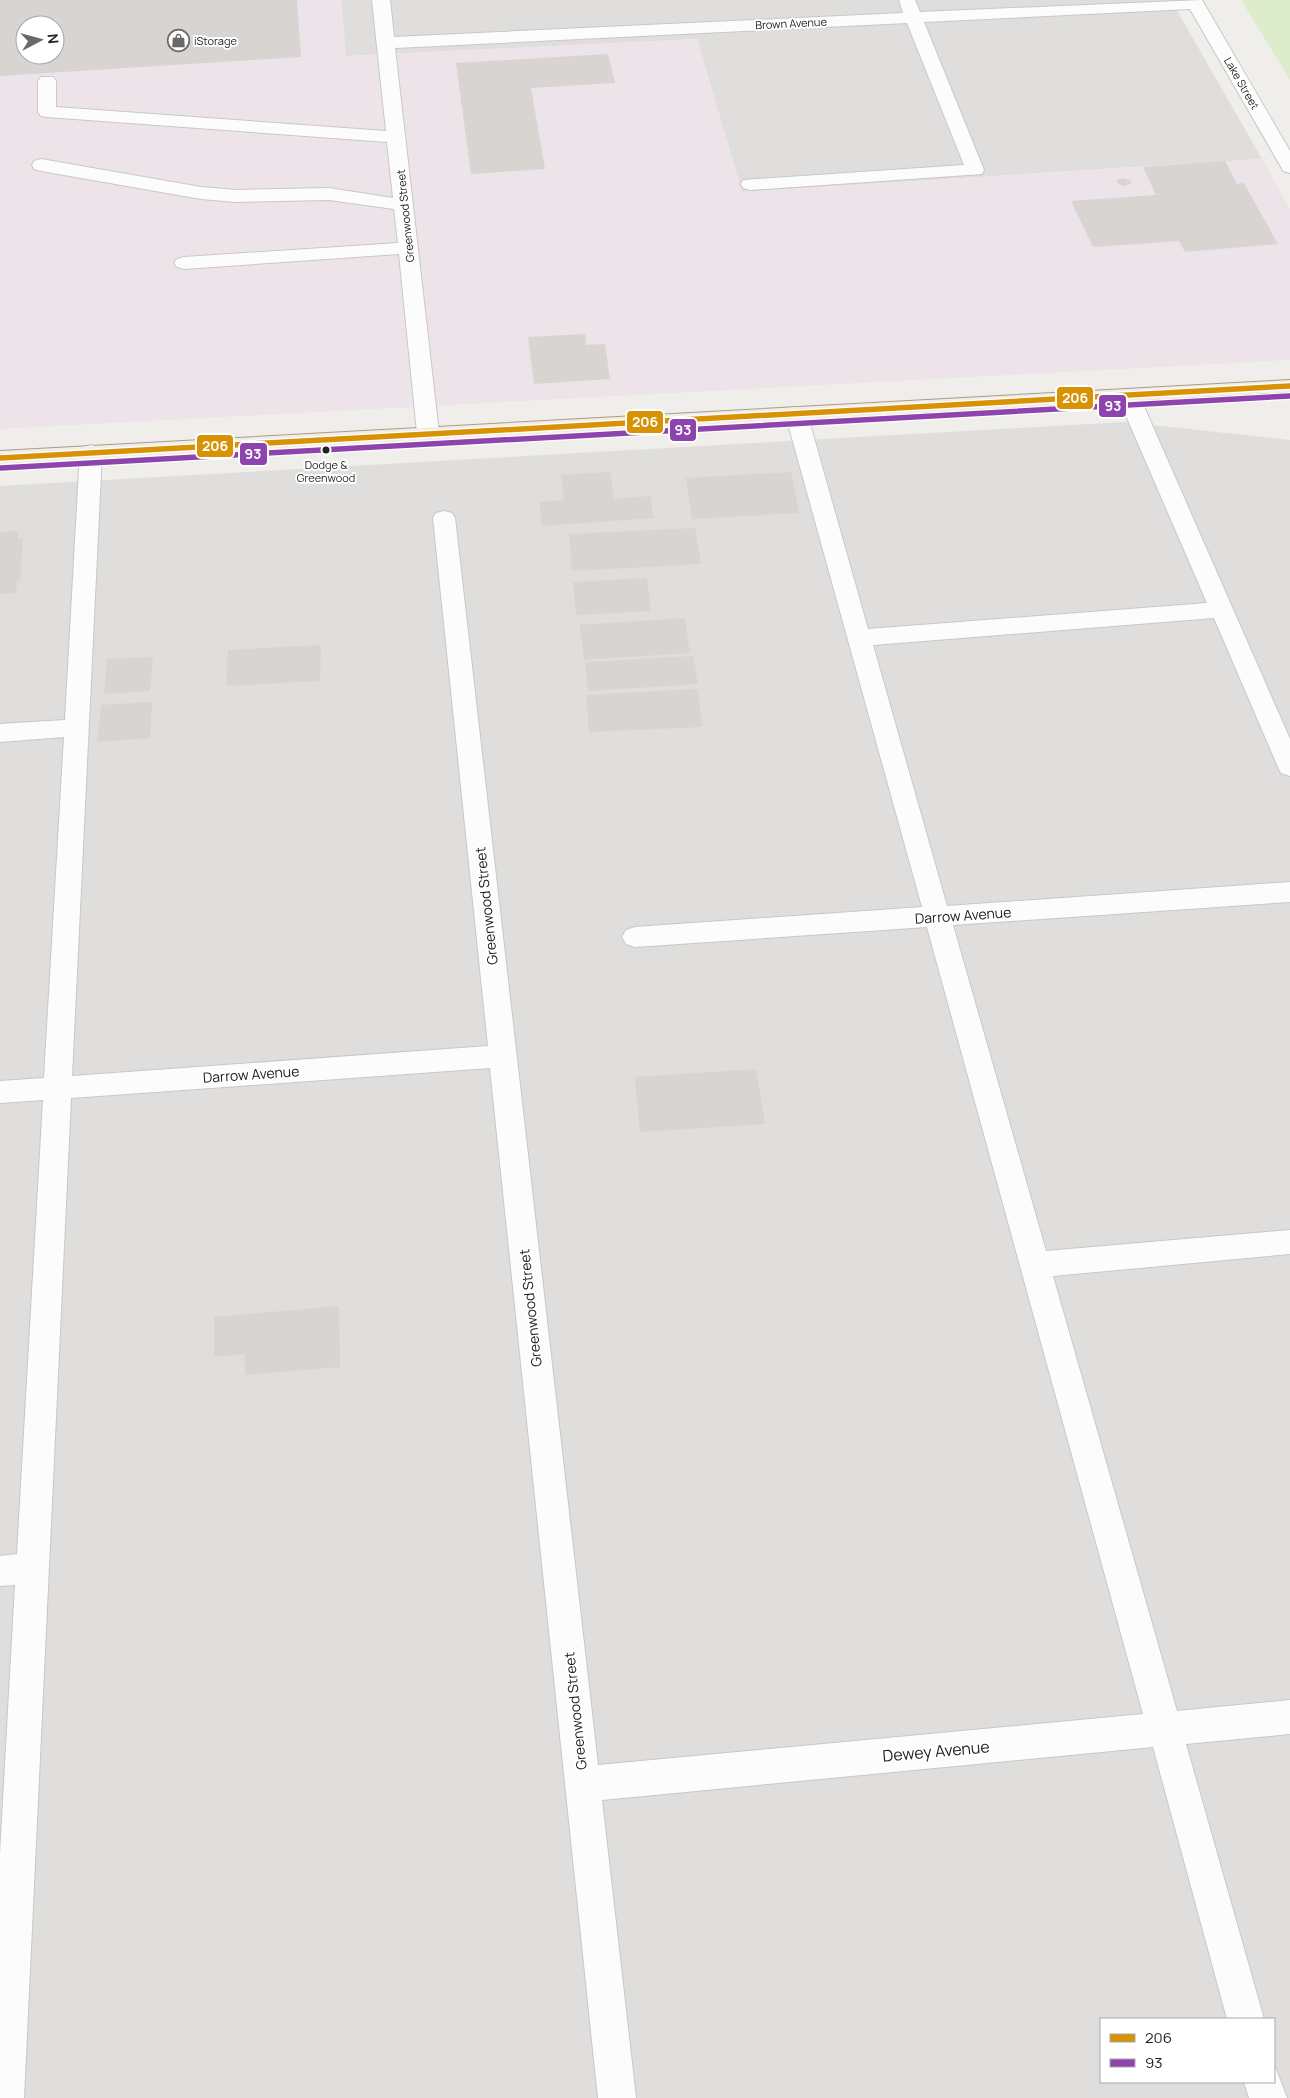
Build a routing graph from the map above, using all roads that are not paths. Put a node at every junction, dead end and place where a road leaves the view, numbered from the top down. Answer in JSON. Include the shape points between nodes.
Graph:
{"nodes":[{"id":1,"x":382,"y":0,"type":"edge"},
{"id":2,"x":907,"y":0,"type":"edge"},
{"id":3,"x":1194,"y":2,"type":"edge"},
{"id":4,"x":914,"y":17,"type":"junction"},
{"id":5,"x":386,"y":43,"type":"junction"},
{"id":6,"x":47,"y":81,"type":"dead end"},
{"id":7,"x":396,"y":136,"type":"junction"},
{"id":8,"x":41,"y":165,"type":"dead end"},
{"id":9,"x":1290,"y":167,"type":"edge"},
{"id":10,"x":750,"y":184,"type":"dead end"},
{"id":11,"x":404,"y":205,"type":"junction"},
{"id":12,"x":408,"y":248,"type":"junction"},
{"id":13,"x":184,"y":263,"type":"dead end"},
{"id":14,"x":1290,"y":386,"type":"edge"},
{"id":15,"x":1128,"y":395,"type":"junction"},
{"id":16,"x":796,"y":413,"type":"junction"},
{"id":17,"x":428,"y":433,"type":"junction"},
{"id":18,"x":91,"y":452,"type":"junction"},
{"id":19,"x":0,"y":458,"type":"edge"},
{"id":20,"x":444,"y":518,"type":"dead end"},
{"id":21,"x":1222,"y":610,"type":"junction"},
{"id":22,"x":859,"y":638,"type":"junction"},
{"id":23,"x":76,"y":728,"type":"junction"},
{"id":24,"x":0,"y":733,"type":"edge"},
{"id":25,"x":1290,"y":767,"type":"edge"},
{"id":26,"x":1290,"y":892,"type":"edge"},
{"id":27,"x":936,"y":916,"type":"junction"},
{"id":28,"x":635,"y":936,"type":"dead end"},
{"id":29,"x":503,"y":1056,"type":"junction"},
{"id":30,"x":57,"y":1088,"type":"junction"},
{"id":31,"x":0,"y":1092,"type":"edge"},
{"id":32,"x":1290,"y":1242,"type":"edge"},
{"id":33,"x":1034,"y":1265,"type":"junction"},
{"id":34,"x":32,"y":1568,"type":"junction"},
{"id":35,"x":0,"y":1571,"type":"edge"},
{"id":36,"x":1290,"y":1717,"type":"edge"},
{"id":37,"x":1164,"y":1729,"type":"junction"},
{"id":38,"x":583,"y":1784,"type":"junction"},
{"id":39,"x":1246,"y":2018,"type":"edge"},
{"id":40,"x":1263,"y":2083,"type":"edge"},
{"id":41,"x":4,"y":2098,"type":"edge"},
{"id":42,"x":617,"y":2098,"type":"edge"},
{"id":43,"x":1268,"y":2098,"type":"edge"}],
"edges":[{"from":1,"to":5,"type":"street","name":"Greenwood Street"},
{"from":2,"to":4,"type":"street"},
{"from":3,"to":4,"type":"street","name":"Brown Avenue"},
{"from":3,"to":9,"type":"street","name":"Lake Street"},
{"from":4,"to":5,"type":"street","name":"Brown Avenue"},
{"from":4,"to":10,"type":"street","via":[[975,170]]},
{"from":5,"to":7,"type":"street","name":"Greenwood Street"},
{"from":6,"to":7,"type":"street","via":[[47,112]]},
{"from":7,"to":11,"type":"street","name":"Greenwood Street"},
{"from":8,"to":11,"type":"street","via":[[201,193],[236,196],[329,194]]},
{"from":11,"to":12,"type":"street","name":"Greenwood Street"},
{"from":12,"to":13,"type":"street"},
{"from":12,"to":17,"type":"street","name":"Greenwood Street"},
{"from":14,"to":15,"type":"main road"},
{"from":15,"to":16,"type":"main road"},
{"from":15,"to":21,"type":"street"},
{"from":16,"to":17,"type":"main road"},
{"from":16,"to":22,"type":"street"},
{"from":17,"to":18,"type":"main road"},
{"from":18,"to":19,"type":"main road"},
{"from":18,"to":23,"type":"street"},
{"from":20,"to":29,"type":"street","name":"Greenwood Street"},
{"from":21,"to":22,"type":"street"},
{"from":21,"to":25,"type":"street"},
{"from":22,"to":27,"type":"street"},
{"from":23,"to":24,"type":"street"},
{"from":23,"to":30,"type":"street"},
{"from":26,"to":27,"type":"street","name":"Darrow Avenue"},
{"from":27,"to":28,"type":"street","name":"Darrow Avenue"},
{"from":27,"to":33,"type":"street"},
{"from":29,"to":30,"type":"street","name":"Darrow Avenue"},
{"from":29,"to":38,"type":"street","name":"Greenwood Street"},
{"from":30,"to":31,"type":"street","name":"Darrow Avenue"},
{"from":30,"to":34,"type":"street"},
{"from":32,"to":33,"type":"street"},
{"from":33,"to":37,"type":"street"},
{"from":34,"to":35,"type":"street"},
{"from":34,"to":41,"type":"street"},
{"from":36,"to":37,"type":"street","name":"Dewey Avenue"},
{"from":37,"to":38,"type":"street","name":"Dewey Avenue"},
{"from":37,"to":39,"type":"street"},
{"from":38,"to":42,"type":"street","name":"Greenwood Street"},
{"from":40,"to":43,"type":"street"}]}
